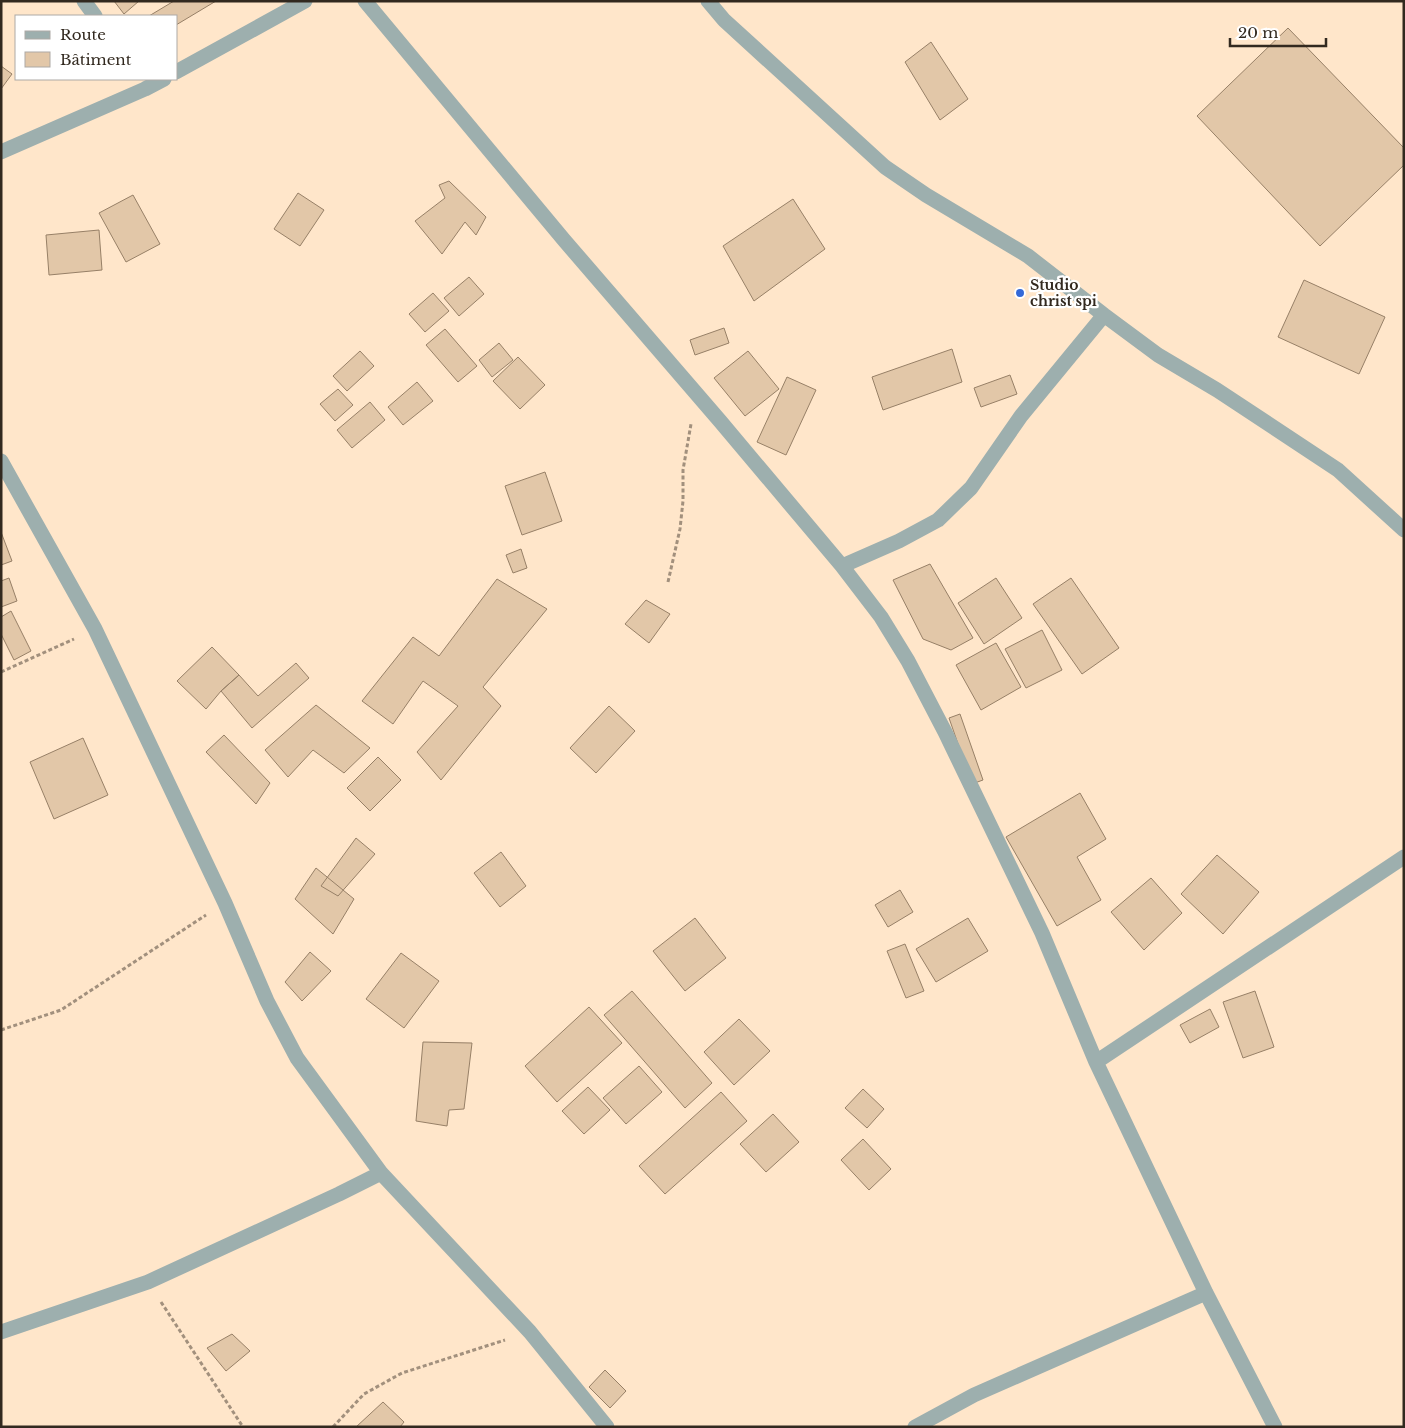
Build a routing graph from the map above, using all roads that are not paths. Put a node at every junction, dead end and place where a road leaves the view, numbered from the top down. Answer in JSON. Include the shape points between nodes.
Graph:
{"nodes":[{"id":1,"x":84,"y":1,"type":"edge"},
{"id":2,"x":305,"y":1,"type":"edge"},
{"id":3,"x":365,"y":1,"type":"edge"},
{"id":4,"x":708,"y":1,"type":"edge"},
{"id":5,"x":94,"y":15,"type":"edge"},
{"id":6,"x":178,"y":71,"type":"edge"},
{"id":7,"x":160,"y":80,"type":"edge"},
{"id":8,"x":142,"y":84,"type":"edge"},
{"id":9,"x":1,"y":152,"type":"edge"},
{"id":10,"x":1104,"y":315,"type":"junction"},
{"id":11,"x":1,"y":461,"type":"edge"},
{"id":12,"x":1404,"y":530,"type":"edge"},
{"id":13,"x":842,"y":566,"type":"junction"},
{"id":14,"x":1404,"y":858,"type":"edge"},
{"id":15,"x":1096,"y":1062,"type":"junction"},
{"id":16,"x":381,"y":1173,"type":"junction"},
{"id":17,"x":1206,"y":1293,"type":"junction"},
{"id":18,"x":1,"y":1332,"type":"edge"},
{"id":19,"x":607,"y":1427,"type":"edge"},
{"id":20,"x":915,"y":1427,"type":"edge"},
{"id":21,"x":1275,"y":1427,"type":"edge"}],
"edges":[{"from":1,"to":5,"type":"street"},
{"from":2,"to":6,"type":"street"},
{"from":3,"to":13,"type":"street"},
{"from":4,"to":10,"type":"street","via":[[724,20],[885,167],[1028,256]]},
{"from":7,"to":8,"type":"street"},
{"from":8,"to":9,"type":"street"},
{"from":10,"to":12,"type":"street","via":[[1158,355],[1338,470]]},
{"from":10,"to":13,"type":"street","via":[[1021,416],[971,488],[938,520]]},
{"from":11,"to":16,"type":"street","via":[[95,629],[225,903],[266,1001],[297,1058]]},
{"from":13,"to":15,"type":"street","via":[[881,617],[945,732],[1042,933]]},
{"from":14,"to":15,"type":"street"},
{"from":15,"to":17,"type":"street"},
{"from":16,"to":18,"type":"street","via":[[148,1282]]},
{"from":16,"to":19,"type":"street","via":[[530,1332]]},
{"from":17,"to":20,"type":"street","via":[[974,1395]]},
{"from":17,"to":21,"type":"street"}]}
